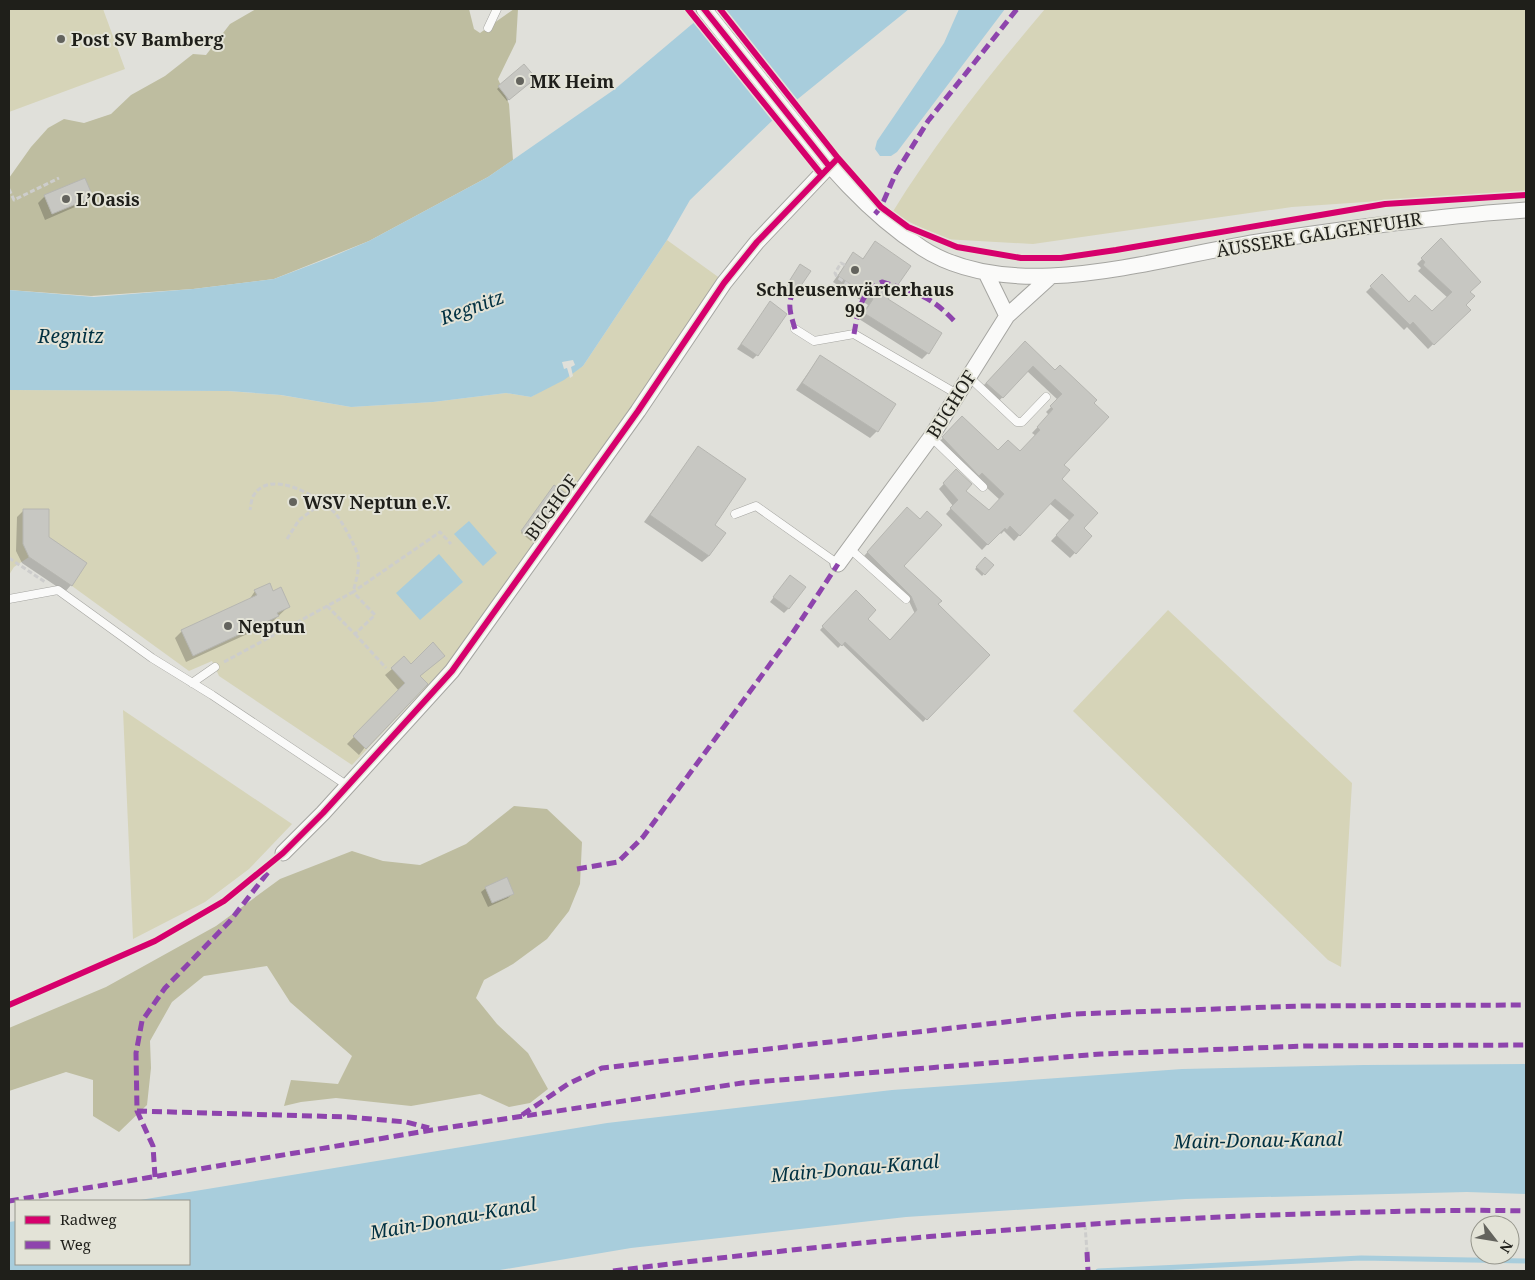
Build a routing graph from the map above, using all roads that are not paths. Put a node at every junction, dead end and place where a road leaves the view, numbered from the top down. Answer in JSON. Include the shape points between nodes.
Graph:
{"nodes":[{"id":1,"x":497,"y":9,"type":"edge"},
{"id":2,"x":704,"y":9,"type":"edge"},
{"id":3,"x":488,"y":28,"type":"dead end"},
{"id":4,"x":829,"y":166,"type":"junction"},
{"id":5,"x":1526,"y":210,"type":"edge"},
{"id":6,"x":986,"y":273,"type":"junction"},
{"id":7,"x":1050,"y":277,"type":"junction"},
{"id":8,"x":1007,"y":316,"type":"junction"},
{"id":9,"x":795,"y":329,"type":"dead end"},
{"id":10,"x":969,"y":376,"type":"junction"},
{"id":11,"x":957,"y":394,"type":"junction"},
{"id":12,"x":1046,"y":398,"type":"dead end"},
{"id":13,"x":931,"y":437,"type":"junction"},
{"id":14,"x":982,"y":487,"type":"dead end"},
{"id":15,"x":735,"y":514,"type":"dead end"},
{"id":16,"x":850,"y":548,"type":"junction"},
{"id":17,"x":838,"y":564,"type":"joint"},
{"id":18,"x":9,"y":599,"type":"edge"},
{"id":19,"x":906,"y":599,"type":"dead end"},
{"id":20,"x":215,"y":667,"type":"road end"},
{"id":21,"x":192,"y":682,"type":"junction"},
{"id":22,"x":348,"y":786,"type":"junction"},
{"id":23,"x":282,"y":854,"type":"dead end"}],
"edges":[{"from":1,"to":3,"type":"lane"},
{"from":2,"to":4,"type":"street","name":"ÄUSSERE GALGENFUHR"},
{"from":4,"to":6,"type":"street","name":"ÄUSSERE GALGENFUHR","via":[[875,214],[923,249],[948,263]]},
{"from":4,"to":22,"type":"street","name":"BUGHOF","via":[[757,242],[724,283],[638,411],[452,671]]},
{"from":5,"to":7,"type":"street","name":"ÄUSSERE GALGENFUHR","via":[[1442,216],[1261,241]]},
{"from":6,"to":7,"type":"street","name":"ÄUSSERE GALGENFUHR"},
{"from":6,"to":8,"type":"street"},
{"from":7,"to":8,"type":"street","name":"BUGHOF"},
{"from":8,"to":10,"type":"street","name":"BUGHOF"},
{"from":9,"to":11,"type":"lane","via":[[814,341],[854,334]]},
{"from":10,"to":11,"type":"street","name":"BUGHOF"},
{"from":10,"to":12,"type":"lane","via":[[1017,422],[1022,422]]},
{"from":11,"to":13,"type":"street","name":"BUGHOF"},
{"from":13,"to":14,"type":"lane"},
{"from":13,"to":16,"type":"street","name":"BUGHOF"},
{"from":15,"to":17,"type":"lane","via":[[756,506]]},
{"from":16,"to":17,"type":"street","name":"BUGHOF"},
{"from":16,"to":19,"type":"lane"},
{"from":18,"to":21,"type":"lane","via":[[58,590],[152,658]]},
{"from":20,"to":21,"type":"lane"},
{"from":21,"to":22,"type":"lane"},
{"from":22,"to":23,"type":"street","name":"BUGHOF"}]}
